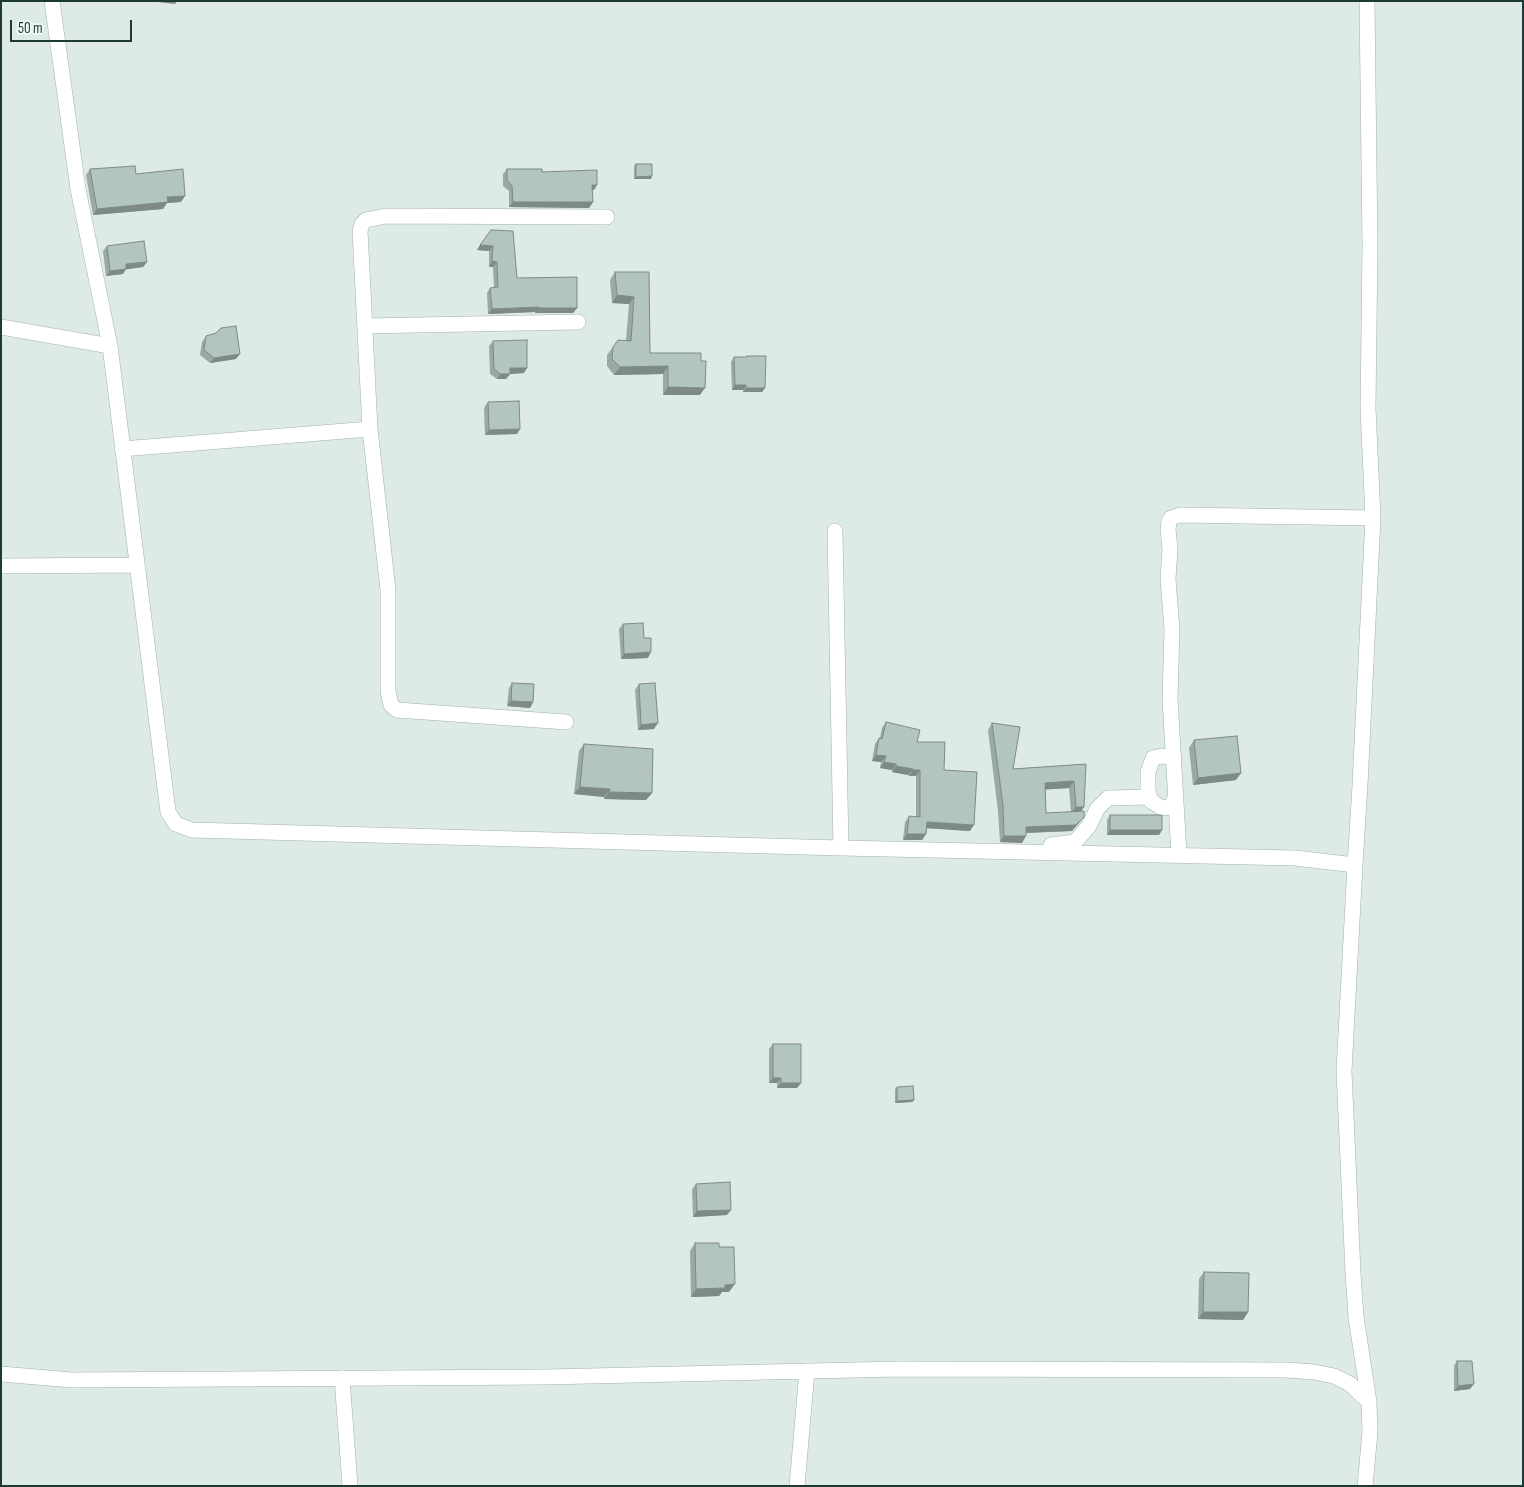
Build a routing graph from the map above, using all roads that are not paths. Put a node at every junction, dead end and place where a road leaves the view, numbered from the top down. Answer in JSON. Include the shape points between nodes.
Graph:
{"nodes":[{"id":1,"x":52,"y":1,"type":"edge"},
{"id":2,"x":1367,"y":1,"type":"edge"},
{"id":3,"x":607,"y":217,"type":"dead end"},
{"id":4,"x":578,"y":322,"type":"dead end"},
{"id":5,"x":365,"y":326,"type":"junction"},
{"id":6,"x":1,"y":327,"type":"edge"},
{"id":7,"x":110,"y":346,"type":"junction"},
{"id":8,"x":370,"y":429,"type":"junction"},
{"id":9,"x":122,"y":449,"type":"junction"},
{"id":10,"x":1373,"y":518,"type":"junction"},
{"id":11,"x":836,"y":531,"type":"dead end"},
{"id":12,"x":137,"y":565,"type":"junction"},
{"id":13,"x":1,"y":566,"type":"edge"},
{"id":14,"x":566,"y":722,"type":"dead end"},
{"id":15,"x":1174,"y":757,"type":"junction"},
{"id":16,"x":1150,"y":797,"type":"junction"},
{"id":17,"x":1176,"y":797,"type":"junction"},
{"id":18,"x":841,"y":848,"type":"junction"},
{"id":19,"x":1032,"y":852,"type":"junction"},
{"id":20,"x":1179,"y":855,"type":"junction"},
{"id":21,"x":1355,"y":865,"type":"junction"},
{"id":22,"x":807,"y":1371,"type":"junction"},
{"id":23,"x":1,"y":1374,"type":"edge"},
{"id":24,"x":342,"y":1378,"type":"junction"},
{"id":25,"x":1369,"y":1402,"type":"junction"},
{"id":26,"x":350,"y":1486,"type":"edge"},
{"id":27,"x":797,"y":1486,"type":"edge"},
{"id":28,"x":1365,"y":1486,"type":"edge"}],
"edges":[{"from":1,"to":7,"type":"street","via":[[78,190]]},
{"from":2,"to":10,"type":"street","via":[[1368,408]]},
{"from":3,"to":5,"type":"street","via":[[386,216],[366,220],[360,231]]},
{"from":4,"to":5,"type":"street"},
{"from":5,"to":8,"type":"street"},
{"from":6,"to":7,"type":"street"},
{"from":7,"to":9,"type":"street"},
{"from":8,"to":9,"type":"street"},
{"from":8,"to":14,"type":"street","via":[[388,590],[388,691],[392,705],[398,710]]},
{"from":9,"to":12,"type":"street"},
{"from":10,"to":15,"type":"street","via":[[1180,515],[1171,518],[1168,579]]},
{"from":10,"to":21,"type":"street"},
{"from":11,"to":18,"type":"street"},
{"from":12,"to":13,"type":"street"},
{"from":12,"to":18,"type":"street","via":[[168,812],[176,824],[192,830]]},
{"from":15,"to":16,"type":"street","via":[[1153,758],[1148,772]]},
{"from":15,"to":17,"type":"street"},
{"from":16,"to":17,"type":"street","via":[[1162,808],[1170,807]]},
{"from":16,"to":19,"type":"street","via":[[1108,798],[1096,809],[1089,826],[1075,842]]},
{"from":17,"to":20,"type":"street"},
{"from":18,"to":19,"type":"street"},
{"from":19,"to":20,"type":"street"},
{"from":20,"to":21,"type":"street","via":[[1295,858]]},
{"from":21,"to":25,"type":"street","via":[[1344,1071],[1353,1282]]},
{"from":22,"to":24,"type":"street"},
{"from":22,"to":25,"type":"street","via":[[1305,1371],[1334,1376],[1350,1384]]},
{"from":22,"to":27,"type":"street"},
{"from":23,"to":24,"type":"street","via":[[72,1380]]},
{"from":24,"to":26,"type":"street"},
{"from":25,"to":28,"type":"street"}]}
